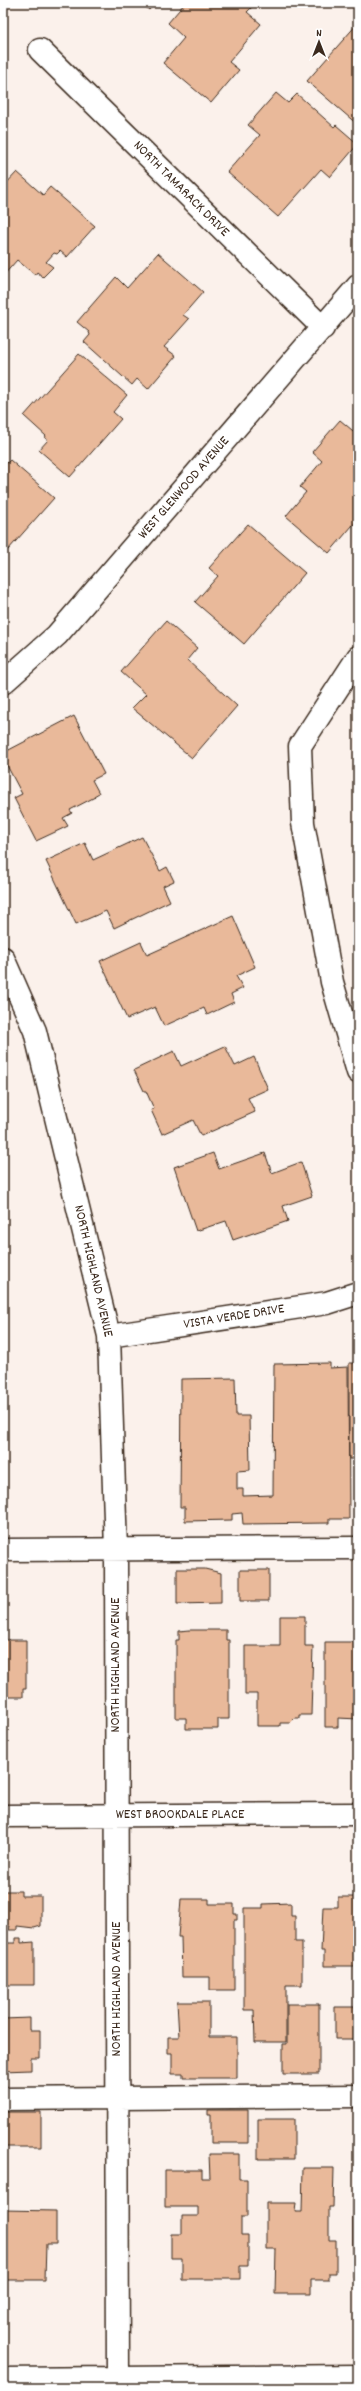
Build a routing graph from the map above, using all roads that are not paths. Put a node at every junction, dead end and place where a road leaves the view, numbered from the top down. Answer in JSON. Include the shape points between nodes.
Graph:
{"nodes":[{"id":1,"x":40,"y":50,"type":"dead end"},
{"id":2,"x":358,"y":286,"type":"edge"},
{"id":3,"x":323,"y":328,"type":"junction"},
{"id":4,"x":358,"y":657,"type":"edge"},
{"id":5,"x":3,"y":683,"type":"edge"},
{"id":6,"x":3,"y":958,"type":"edge"},
{"id":7,"x":358,"y":1072,"type":"edge"},
{"id":8,"x":358,"y":1293,"type":"edge"},
{"id":9,"x":109,"y":1336,"type":"junction"},
{"id":10,"x":358,"y":1548,"type":"edge"},
{"id":11,"x":3,"y":1550,"type":"edge"},
{"id":12,"x":116,"y":1550,"type":"junction"},
{"id":13,"x":358,"y":1814,"type":"edge"},
{"id":14,"x":116,"y":1815,"type":"junction"},
{"id":15,"x":3,"y":1816,"type":"edge"},
{"id":16,"x":358,"y":2096,"type":"edge"},
{"id":17,"x":118,"y":2098,"type":"junction"},
{"id":18,"x":3,"y":2099,"type":"edge"},
{"id":19,"x":358,"y":2376,"type":"edge"},
{"id":20,"x":3,"y":2379,"type":"edge"},
{"id":21,"x":118,"y":2383,"type":"edge"}],
"edges":[{"from":1,"to":3,"type":"street","name":"NORTH TAMARACK DRIVE"},
{"from":2,"to":3,"type":"street","name":"WEST GLENWOOD AVENUE"},
{"from":3,"to":5,"type":"street","name":"WEST GLENWOOD AVENUE","via":[[57,635]]},
{"from":4,"to":7,"type":"street","via":[[300,746],[303,823],[332,982]]},
{"from":6,"to":9,"type":"street","name":"NORTH HIGHLAND AVENUE","via":[[35,1031]]},
{"from":8,"to":9,"type":"street","name":"VISTA VERDE DRIVE","via":[[327,1303]]},
{"from":9,"to":12,"type":"street","name":"NORTH HIGHLAND AVENUE"},
{"from":10,"to":12,"type":"street"},
{"from":11,"to":12,"type":"street"},
{"from":12,"to":14,"type":"street","name":"NORTH HIGHLAND AVENUE"},
{"from":13,"to":14,"type":"street","name":"WEST BROOKDALE PLACE"},
{"from":14,"to":15,"type":"street","name":"WEST BROOKDALE PLACE"},
{"from":14,"to":17,"type":"street","name":"NORTH HIGHLAND AVENUE"},
{"from":16,"to":17,"type":"street"},
{"from":17,"to":18,"type":"street"},
{"from":17,"to":21,"type":"street","name":"NORTH HIGHLAND AVENUE"},
{"from":19,"to":21,"type":"street"},
{"from":20,"to":21,"type":"street"}]}
